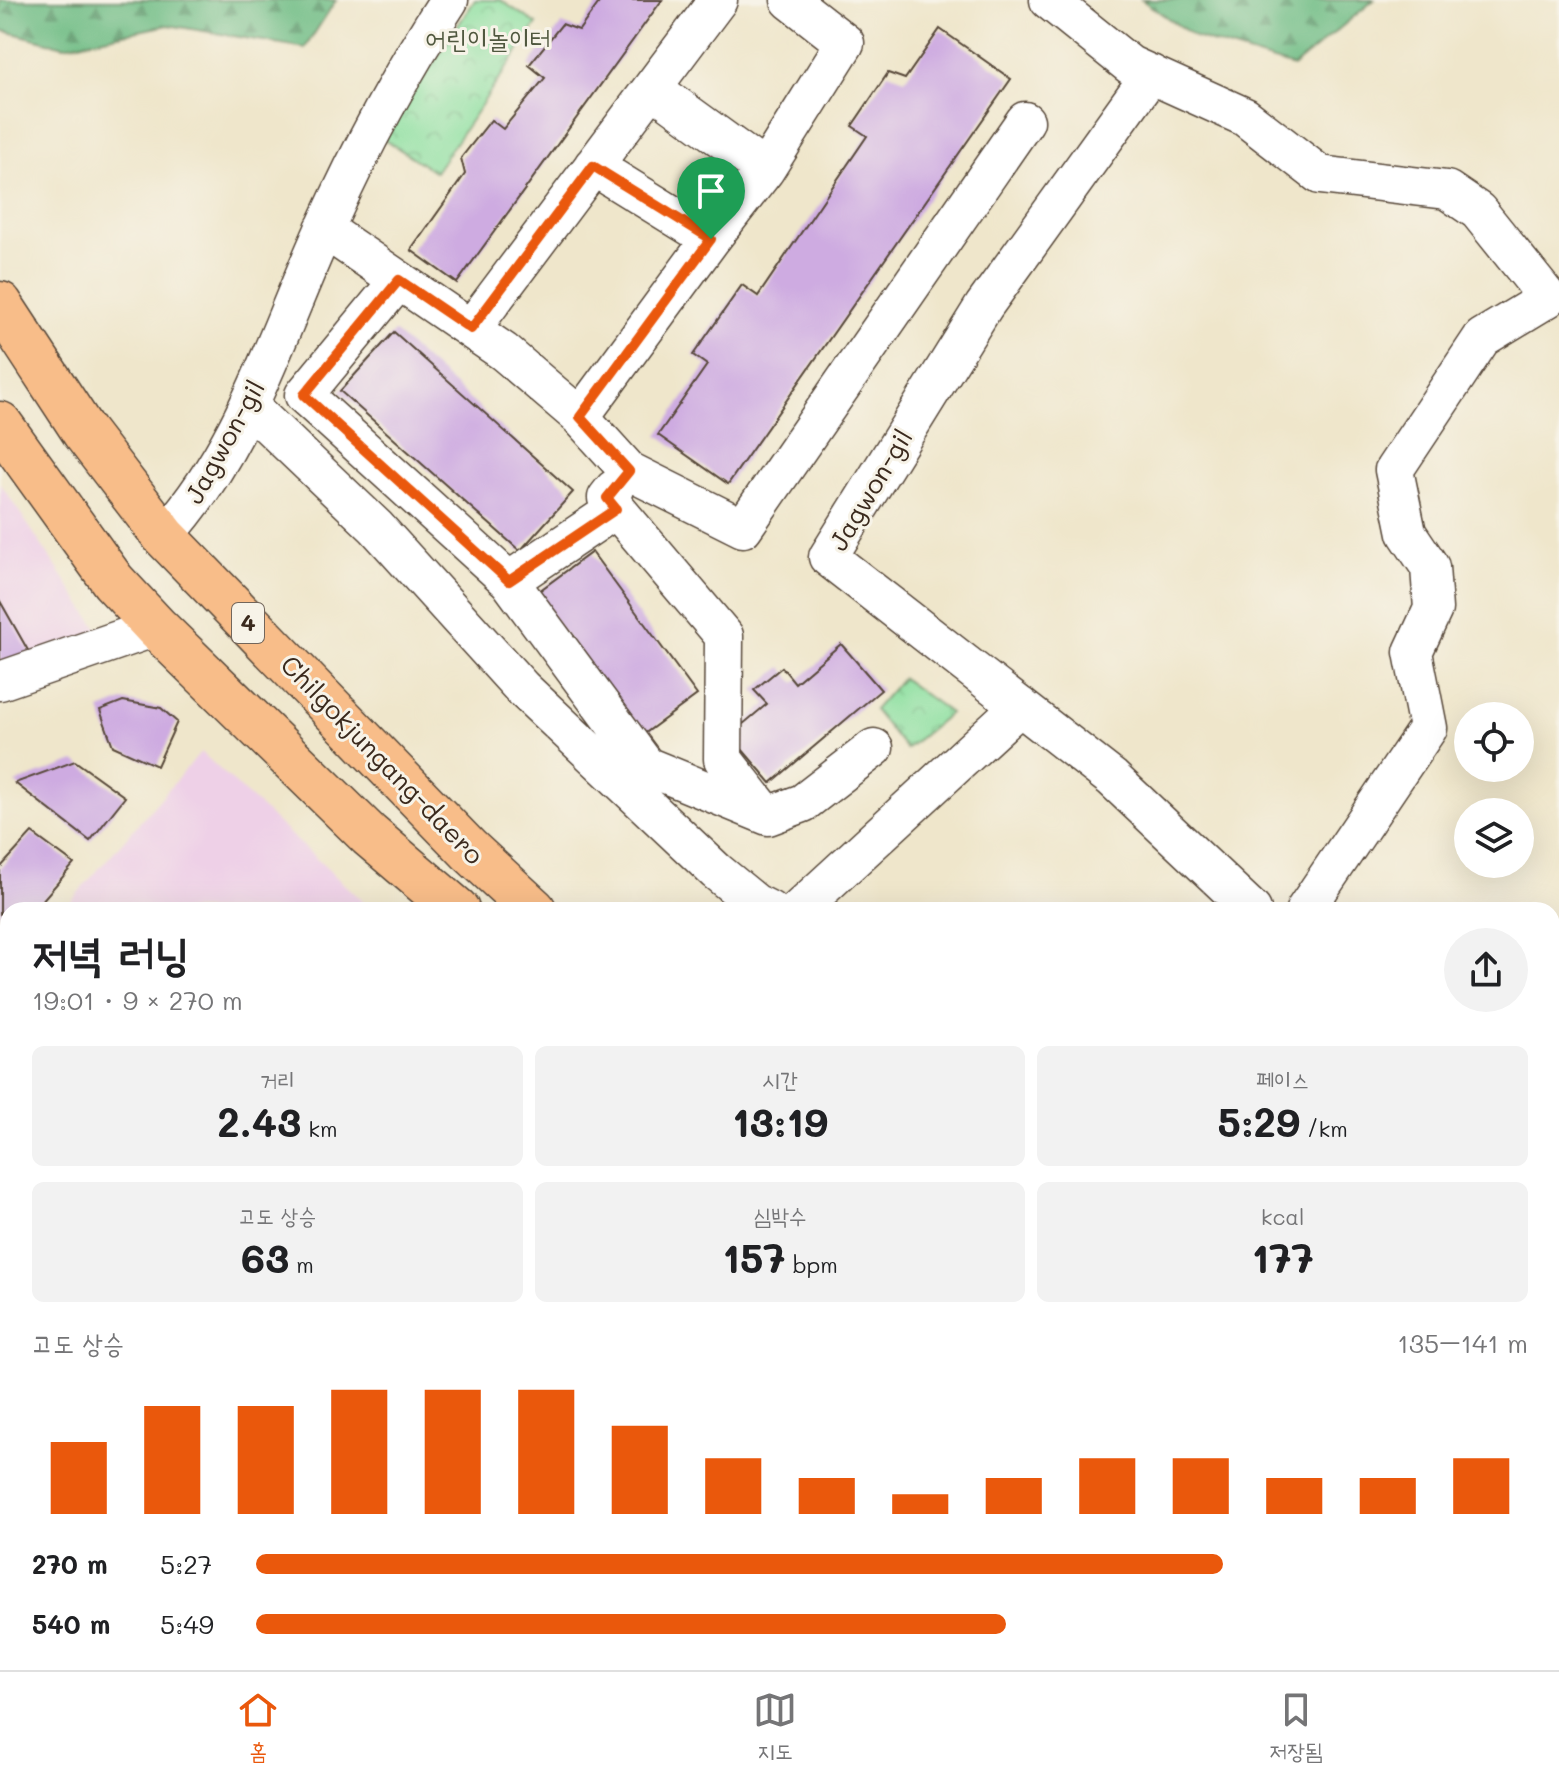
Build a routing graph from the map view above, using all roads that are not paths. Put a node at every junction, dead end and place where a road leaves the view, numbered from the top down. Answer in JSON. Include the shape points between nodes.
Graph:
{"nodes":[{"id":1,"x":449,"y":0,"type":"edge"},
{"id":2,"x":718,"y":0,"type":"edge"},
{"id":3,"x":790,"y":0,"type":"edge"},
{"id":4,"x":1049,"y":0,"type":"edge"},
{"id":5,"x":1151,"y":74,"type":"junction"},
{"id":6,"x":652,"y":88,"type":"junction"},
{"id":7,"x":1025,"y":121,"type":"dead end"},
{"id":8,"x":593,"y":166,"type":"junction"},
{"id":9,"x":765,"y":170,"type":"junction"},
{"id":10,"x":324,"y":229,"type":"junction"},
{"id":11,"x":711,"y":239,"type":"junction"},
{"id":12,"x":399,"y":280,"type":"junction"},
{"id":13,"x":0,"y":304,"type":"edge"},
{"id":14,"x":471,"y":329,"type":"junction"},
{"id":15,"x":250,"y":407,"type":"junction"},
{"id":16,"x":580,"y":417,"type":"junction"},
{"id":17,"x":0,"y":424,"type":"edge"},
{"id":18,"x":629,"y":471,"type":"junction"},
{"id":19,"x":616,"y":509,"type":"junction"},
{"id":20,"x":164,"y":536,"type":"junction"},
{"id":21,"x":509,"y":581,"type":"junction"},
{"id":22,"x":156,"y":627,"type":"junction"},
{"id":23,"x":0,"y":681,"type":"edge"},
{"id":24,"x":1020,"y":706,"type":"junction"},
{"id":25,"x":874,"y":748,"type":"dead end"},
{"id":26,"x":768,"y":816,"type":"junction"},
{"id":27,"x":448,"y":902,"type":"edge"},
{"id":28,"x":525,"y":902,"type":"edge"},
{"id":29,"x":754,"y":902,"type":"edge"},
{"id":30,"x":807,"y":902,"type":"edge"},
{"id":31,"x":1244,"y":902,"type":"edge"},
{"id":32,"x":1310,"y":902,"type":"edge"}],
"edges":[{"from":1,"to":10,"type":"street","name":"Jagwon-gil","via":[[406,65]]},
{"from":2,"to":6,"type":"street"},
{"from":3,"to":9,"type":"street","via":[[845,43]]},
{"from":4,"to":5,"type":"street","via":[[1130,65]]},
{"from":5,"to":24,"type":"street","name":"Jagwon-gil","via":[[984,306],[828,557]]},
{"from":5,"to":32,"type":"street","via":[[1245,117],[1320,175],[1447,190],[1478,211],[1548,298],[1482,338],[1394,470],[1407,533],[1430,567],[1433,609],[1413,652],[1428,728]]},
{"from":6,"to":8,"type":"street"},
{"from":6,"to":9,"type":"street"},
{"from":7,"to":18,"type":"street","via":[[743,528]]},
{"from":8,"to":11,"type":"street"},
{"from":8,"to":14,"type":"street"},
{"from":9,"to":11,"type":"street"},
{"from":10,"to":12,"type":"street"},
{"from":10,"to":15,"type":"street","name":"Jagwon-gil"},
{"from":11,"to":16,"type":"street"},
{"from":12,"to":14,"type":"street"},
{"from":12,"to":21,"type":"street","via":[[304,395]]},
{"from":13,"to":20,"type":"main road","name":"Chilgokjungang-daero","number":"4","via":[[84,432]]},
{"from":14,"to":16,"type":"street"},
{"from":15,"to":20,"type":"street","name":"Jagwon-gil","via":[[197,499]]},
{"from":15,"to":29,"type":"street","via":[[376,527],[522,688]]},
{"from":16,"to":18,"type":"street"},
{"from":17,"to":22,"type":"main road","name":"Chilgokjungang-daero","via":[[113,581]]},
{"from":18,"to":19,"type":"street","via":[[607,498]]},
{"from":19,"to":21,"type":"street"},
{"from":19,"to":26,"type":"street","via":[[724,636],[723,759]]},
{"from":20,"to":28,"type":"main road","name":"Chilgokjungang-daero","number":"4"},
{"from":21,"to":26,"type":"street","via":[[646,766]]},
{"from":22,"to":23,"type":"street"},
{"from":22,"to":27,"type":"main road","name":"Chilgokjungang-daero","via":[[369,835]]},
{"from":24,"to":30,"type":"street"},
{"from":24,"to":31,"type":"street","name":"Jagwon-gil","via":[[1112,778]]},
{"from":25,"to":26,"type":"street","via":[[803,803]]}]}
